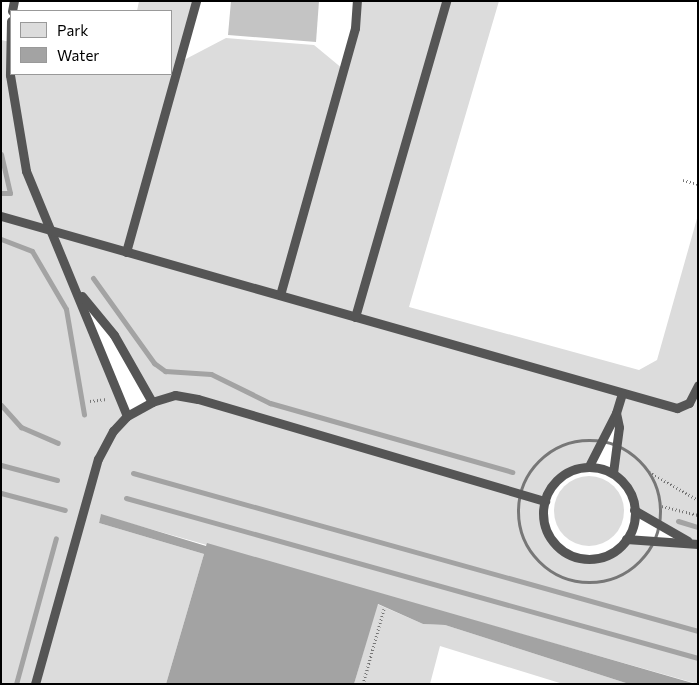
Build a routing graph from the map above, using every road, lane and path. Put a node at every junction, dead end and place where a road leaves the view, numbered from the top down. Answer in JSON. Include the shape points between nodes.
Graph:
{"nodes":[{"id":1,"x":196,"y":1,"type":"edge"},
{"id":2,"x":357,"y":1,"type":"edge"},
{"id":3,"x":446,"y":1,"type":"edge"},
{"id":4,"x":10,"y":75,"type":"edge"},
{"id":5,"x":683,"y":180,"type":"dead end"},
{"id":6,"x":698,"y":184,"type":"edge"},
{"id":7,"x":1,"y":216,"type":"edge"},
{"id":8,"x":46,"y":229,"type":"junction"},
{"id":9,"x":126,"y":252,"type":"junction"},
{"id":10,"x":78,"y":292,"type":"junction"},
{"id":11,"x":280,"y":296,"type":"junction"},
{"id":12,"x":355,"y":317,"type":"junction"},
{"id":13,"x":698,"y":385,"type":"edge"},
{"id":14,"x":622,"y":393,"type":"junction"},
{"id":15,"x":152,"y":402,"type":"junction"},
{"id":16,"x":616,"y":413,"type":"junction"},
{"id":17,"x":127,"y":416,"type":"junction"},
{"id":18,"x":601,"y":442,"type":"junction"},
{"id":19,"x":617,"y":445,"type":"junction"},
{"id":20,"x":589,"y":466,"type":"junction"},
{"id":21,"x":649,"y":472,"type":"junction"},
{"id":22,"x":613,"y":473,"type":"junction"},
{"id":23,"x":520,"y":494,"type":"junction"},
{"id":24,"x":698,"y":500,"type":"edge"},
{"id":25,"x":544,"y":501,"type":"junction"},
{"id":26,"x":662,"y":506,"type":"junction"},
{"id":27,"x":634,"y":510,"type":"junction"},
{"id":28,"x":698,"y":515,"type":"edge"},
{"id":29,"x":658,"y":526,"type":"junction"},
{"id":30,"x":626,"y":539,"type":"junction"},
{"id":31,"x":654,"y":539,"type":"junction"},
{"id":32,"x":694,"y":543,"type":"edge"},
{"id":33,"x":384,"y":609,"type":"dead end"},
{"id":34,"x":35,"y":684,"type":"edge"},
{"id":35,"x":363,"y":684,"type":"edge"}],
"edges":[{"from":1,"to":9,"type":"lane"},
{"from":2,"to":11,"type":"lane","via":[[355,28]]},
{"from":3,"to":12,"type":"lane"},
{"from":4,"to":8,"type":"lane","via":[[17,127]]},
{"from":5,"to":6,"type":"path"},
{"from":7,"to":8,"type":"lane"},
{"from":8,"to":9,"type":"lane"},
{"from":8,"to":10,"type":"lane"},
{"from":9,"to":11,"type":"lane"},
{"from":10,"to":15,"type":"lane","via":[[114,335]]},
{"from":10,"to":17,"type":"lane"},
{"from":11,"to":12,"type":"lane"},
{"from":12,"to":14,"type":"lane"},
{"from":13,"to":14,"type":"lane","via":[[689,403],[677,408]]},
{"from":14,"to":16,"type":"lane"},
{"from":15,"to":17,"type":"lane"},
{"from":15,"to":23,"type":"lane","via":[[175,395],[198,399]]},
{"from":16,"to":18,"type":"lane"},
{"from":16,"to":19,"type":"lane"},
{"from":17,"to":34,"type":"lane","via":[[112,431],[98,459]]},
{"from":18,"to":19,"type":"path"},
{"from":18,"to":20,"type":"lane"},
{"from":18,"to":23,"type":"path","via":[[582,440],[550,451],[527,474]]},
{"from":19,"to":21,"type":"path"},
{"from":19,"to":22,"type":"lane"},
{"from":20,"to":22,"type":"lane"},
{"from":20,"to":25,"type":"lane","via":[[558,478]]},
{"from":21,"to":24,"type":"path"},
{"from":21,"to":26,"type":"path"},
{"from":22,"to":27,"type":"lane","via":[[625,484]]},
{"from":23,"to":25,"type":"lane"},
{"from":23,"to":31,"type":"path","via":[[516,512],[527,546],[550,572],[570,580],[590,583],[622,574],[648,552]]},
{"from":25,"to":30,"type":"lane","via":[[544,523],[550,538],[576,558],[608,555]]},
{"from":26,"to":28,"type":"path"},
{"from":26,"to":29,"type":"path"},
{"from":27,"to":29,"type":"lane"},
{"from":27,"to":30,"type":"lane"},
{"from":29,"to":31,"type":"path"},
{"from":29,"to":32,"type":"lane"},
{"from":30,"to":31,"type":"lane"},
{"from":31,"to":32,"type":"lane"},
{"from":33,"to":35,"type":"path"}]}
